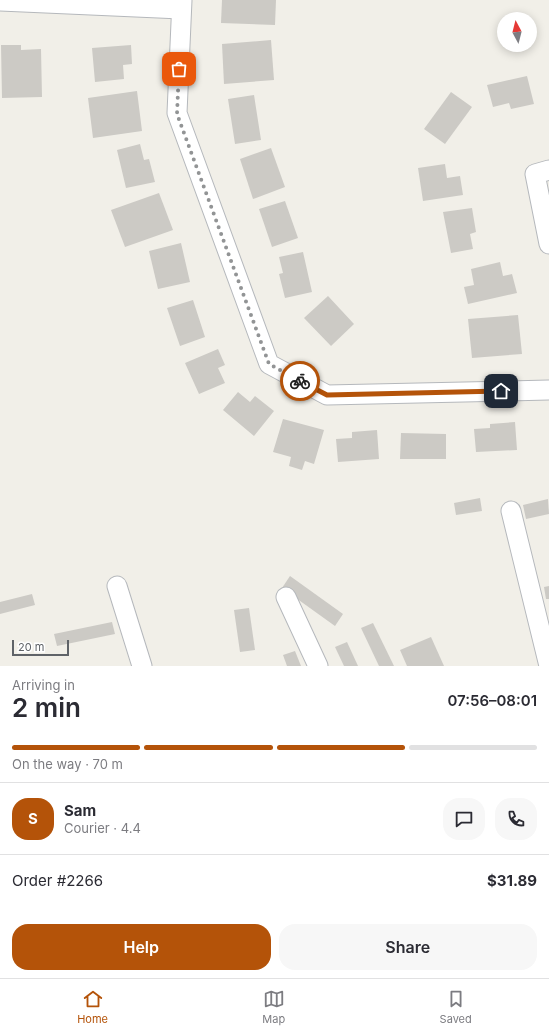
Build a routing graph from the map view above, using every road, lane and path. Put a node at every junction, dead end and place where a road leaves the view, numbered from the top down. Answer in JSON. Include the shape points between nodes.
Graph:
{"nodes":[{"id":1,"x":0,"y":1,"type":"edge"},
{"id":2,"x":181,"y":5,"type":"edge"},
{"id":3,"x":549,"y":170,"type":"edge"},
{"id":4,"x":549,"y":244,"type":"edge"},
{"id":5,"x":549,"y":390,"type":"edge"},
{"id":6,"x":511,"y":511,"type":"dead end"},
{"id":7,"x":117,"y":586,"type":"dead end"},
{"id":8,"x":286,"y":597,"type":"dead end"},
{"id":9,"x":142,"y":666,"type":"edge"},
{"id":10,"x":318,"y":666,"type":"edge"},
{"id":11,"x":549,"y":666,"type":"edge"}],
"edges":[{"from":1,"to":2,"type":"street"},
{"from":2,"to":5,"type":"street","via":[[177,114],[269,364],[327,395]]},
{"from":3,"to":4,"type":"street","via":[[535,174]]},
{"from":6,"to":11,"type":"street"},
{"from":7,"to":9,"type":"street"},
{"from":8,"to":10,"type":"street"}]}
